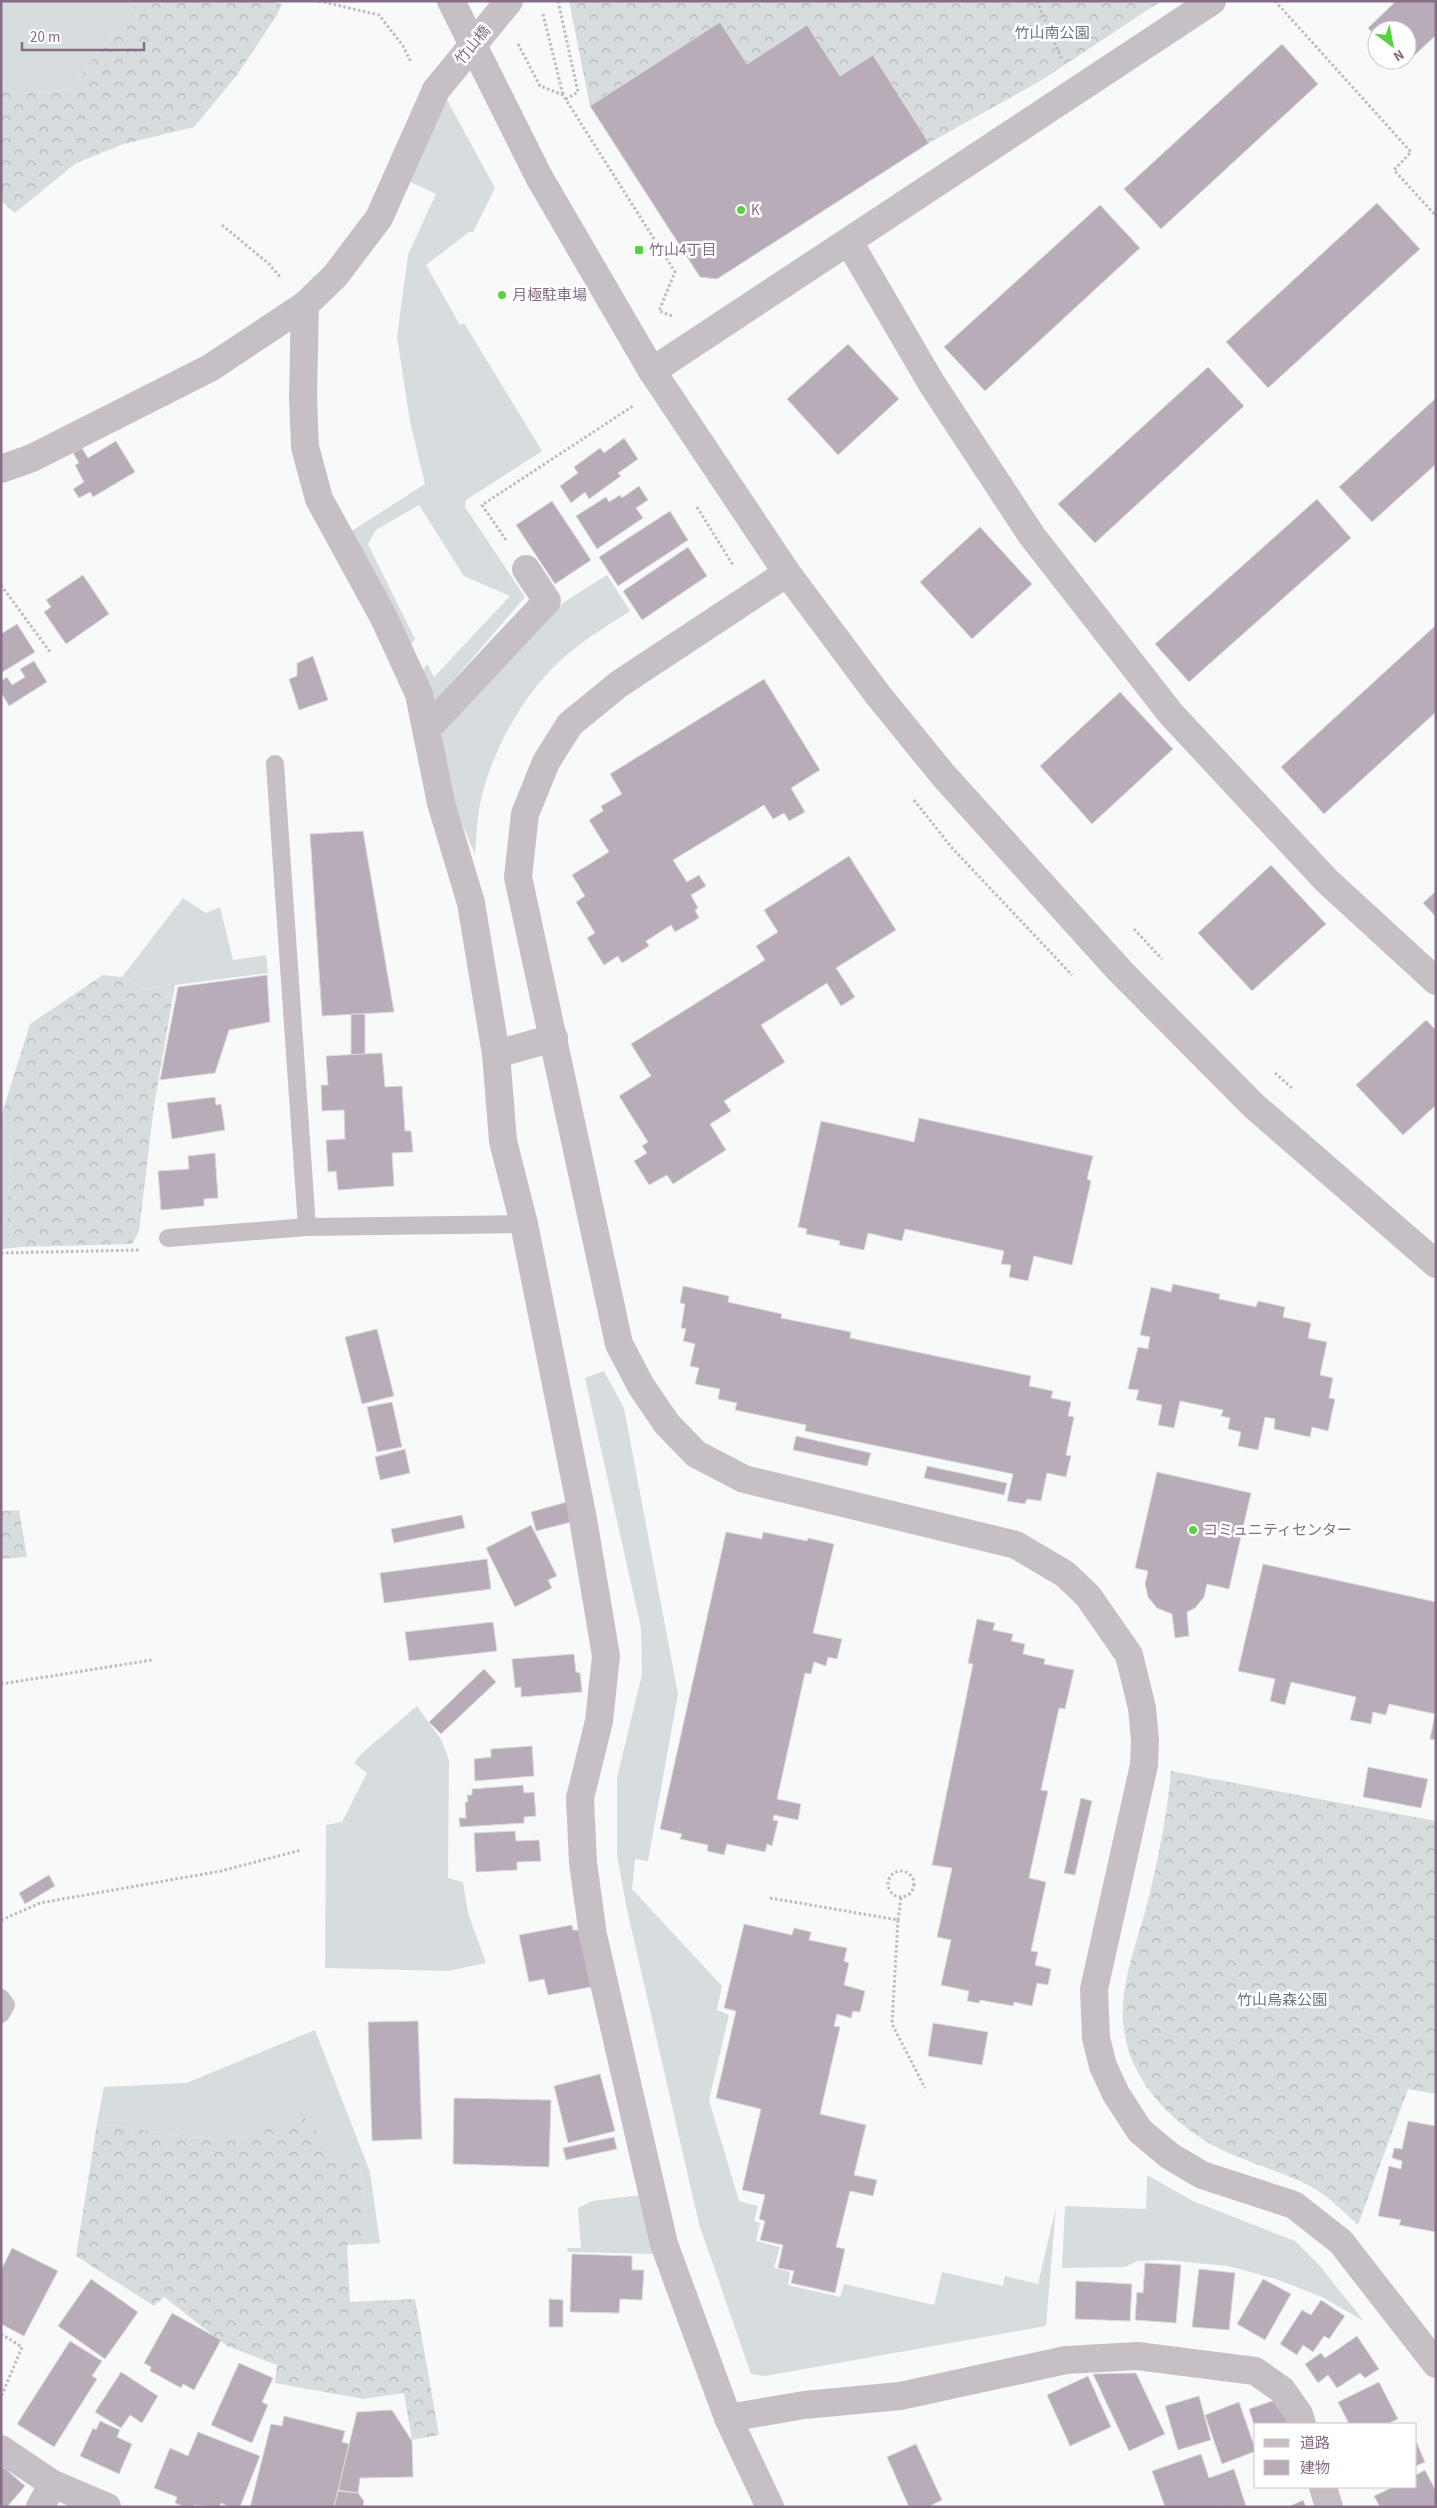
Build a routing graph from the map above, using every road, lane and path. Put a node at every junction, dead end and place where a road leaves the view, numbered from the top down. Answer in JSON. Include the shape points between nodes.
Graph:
{"nodes":[{"id":1,"x":319,"y":1,"type":"edge"},
{"id":2,"x":451,"y":1,"type":"edge"},
{"id":3,"x":509,"y":1,"type":"edge"},
{"id":4,"x":558,"y":1,"type":"edge"},
{"id":5,"x":1212,"y":1,"type":"edge"},
{"id":6,"x":1275,"y":1,"type":"edge"},
{"id":7,"x":542,"y":11,"type":"dead end"},
{"id":8,"x":514,"y":35,"type":"dead end"},
{"id":9,"x":563,"y":95,"type":"junction"},
{"id":10,"x":432,"y":98,"type":"junction"},
{"id":11,"x":566,"y":99,"type":"junction"},
{"id":12,"x":1436,"y":216,"type":"edge"},
{"id":13,"x":222,"y":225,"type":"dead end"},
{"id":14,"x":849,"y":242,"type":"junction"},
{"id":15,"x":305,"y":305,"type":"junction"},
{"id":16,"x":678,"y":318,"type":"dead end"},
{"id":17,"x":652,"y":371,"type":"junction"},
{"id":18,"x":634,"y":405,"type":"dead end"},
{"id":19,"x":1,"y":469,"type":"edge"},
{"id":20,"x":526,"y":570,"type":"joint"},
{"id":21,"x":787,"y":573,"type":"junction"},
{"id":22,"x":1,"y":585,"type":"edge"},
{"id":23,"x":50,"y":652,"type":"dead end"},
{"id":24,"x":427,"y":729,"type":"junction"},
{"id":25,"x":275,"y":764,"type":"dead end"},
{"id":26,"x":1131,"y":926,"type":"dead end"},
{"id":27,"x":1164,"y":962,"type":"dead end"},
{"id":28,"x":1436,"y":981,"type":"edge"},
{"id":29,"x":554,"y":1038,"type":"junction"},
{"id":30,"x":496,"y":1054,"type":"junction"},
{"id":31,"x":1270,"y":1069,"type":"dead end"},
{"id":32,"x":1298,"y":1094,"type":"dead end"},
{"id":33,"x":524,"y":1224,"type":"junction"},
{"id":34,"x":307,"y":1227,"type":"junction"},
{"id":35,"x":168,"y":1238,"type":"joint"},
{"id":36,"x":1,"y":1253,"type":"edge"},
{"id":37,"x":1436,"y":1264,"type":"edge"},
{"id":38,"x":152,"y":1660,"type":"dead end"},
{"id":39,"x":1,"y":1684,"type":"edge"},
{"id":40,"x":300,"y":1850,"type":"dead end"},
{"id":41,"x":901,"y":1897,"type":"junction"},
{"id":42,"x":770,"y":1898,"type":"dead end"},
{"id":43,"x":1,"y":1920,"type":"edge"},
{"id":44,"x":898,"y":1920,"type":"junction"},
{"id":45,"x":1,"y":1998,"type":"edge"},
{"id":46,"x":1,"y":2014,"type":"edge"},
{"id":47,"x":926,"y":2088,"type":"dead end"},
{"id":48,"x":1,"y":2334,"type":"edge"},
{"id":49,"x":1436,"y":2364,"type":"edge"},
{"id":50,"x":1,"y":2397,"type":"edge"},
{"id":51,"x":728,"y":2418,"type":"junction"},
{"id":52,"x":1302,"y":2423,"type":"edge"},
{"id":53,"x":1,"y":2449,"type":"edge"},
{"id":54,"x":1323,"y":2488,"type":"edge"},
{"id":55,"x":46,"y":2496,"type":"edge"},
{"id":56,"x":107,"y":2507,"type":"edge"},
{"id":57,"x":770,"y":2507,"type":"edge"},
{"id":58,"x":1329,"y":2507,"type":"edge"}],
"edges":[{"from":1,"to":10,"type":"path","via":[[379,16],[403,46]]},
{"from":2,"to":17,"type":"street","via":[[539,177]]},
{"from":3,"to":10,"type":"street","name":"竹山橋","bridge":true},
{"from":4,"to":11,"type":"path","via":[[578,92]]},
{"from":5,"to":14,"type":"street"},
{"from":6,"to":12,"type":"path","via":[[1411,152],[1394,170]]},
{"from":7,"to":9,"type":"path"},
{"from":8,"to":9,"type":"path","via":[[540,86]]},
{"from":9,"to":11,"type":"path"},
{"from":10,"to":15,"type":"street","name":"竹山橋","via":[[379,218],[335,276]]},
{"from":11,"to":16,"type":"path","via":[[674,272],[659,311]]},
{"from":13,"to":15,"type":"path","via":[[269,264]]},
{"from":14,"to":17,"type":"street"},
{"from":14,"to":28,"type":"street","via":[[932,384],[1032,536],[1171,714],[1327,880]]},
{"from":15,"to":19,"type":"street","name":"竹山橋","via":[[210,368],[32,458]]},
{"from":15,"to":24,"type":"street","via":[[305,447],[319,499],[383,616],[419,694]]},
{"from":17,"to":21,"type":"street"},
{"from":18,"to":20,"type":"path","via":[[482,505]]},
{"from":20,"to":24,"type":"street","via":[[547,602]]},
{"from":21,"to":29,"type":"street","via":[[619,684],[570,724],[546,762],[525,814],[518,877]]},
{"from":21,"to":37,"type":"street","via":[[878,695],[944,776],[1120,971],[1254,1106]]},
{"from":22,"to":23,"type":"path"},
{"from":24,"to":30,"type":"street","via":[[441,803],[471,902]]},
{"from":25,"to":34,"type":"lane"},
{"from":26,"to":27,"type":"path"},
{"from":29,"to":30,"type":"street"},
{"from":29,"to":49,"type":"street","via":[[619,1344],[641,1386],[667,1424],[696,1454],[744,1479],[1016,1545],[1065,1574],[1088,1596],[1109,1624],[1128,1655],[1142,1708],[1145,1740],[1144,1765],[1094,1989],[1096,2038],[1116,2094],[1140,2131],[1170,2156],[1202,2175],[1294,2205],[1341,2242]]},
{"from":30,"to":33,"type":"street","via":[[503,1141]]},
{"from":31,"to":32,"type":"path"},
{"from":33,"to":34,"type":"lane"},
{"from":33,"to":51,"type":"street","via":[[583,1519],[606,1656],[599,1721],[580,1798],[583,1863],[593,1935],[664,2244]]},
{"from":34,"to":35,"type":"lane"},
{"from":35,"to":36,"type":"path","via":[[142,1250]]},
{"from":38,"to":39,"type":"path"},
{"from":40,"to":43,"type":"path","via":[[221,1872],[40,1903]]},
{"from":41,"to":41,"type":"path","via":[[896,1897],[889,1890],[888,1880],[901,1871],[910,1876],[913,1889]]},
{"from":41,"to":44,"type":"path"},
{"from":42,"to":44,"type":"path"},
{"from":44,"to":47,"type":"path","via":[[892,2024]]},
{"from":45,"to":46,"type":"lane","via":[[6,2005]]},
{"from":48,"to":50,"type":"path","via":[[22,2347]]},
{"from":51,"to":52,"type":"street","via":[[804,2405],[900,2396],[1066,2360],[1137,2356],[1255,2371],[1282,2390]]},
{"from":51,"to":57,"type":"street"},
{"from":53,"to":55,"type":"street"},
{"from":54,"to":58,"type":"street"},
{"from":55,"to":56,"type":"street"}]}
